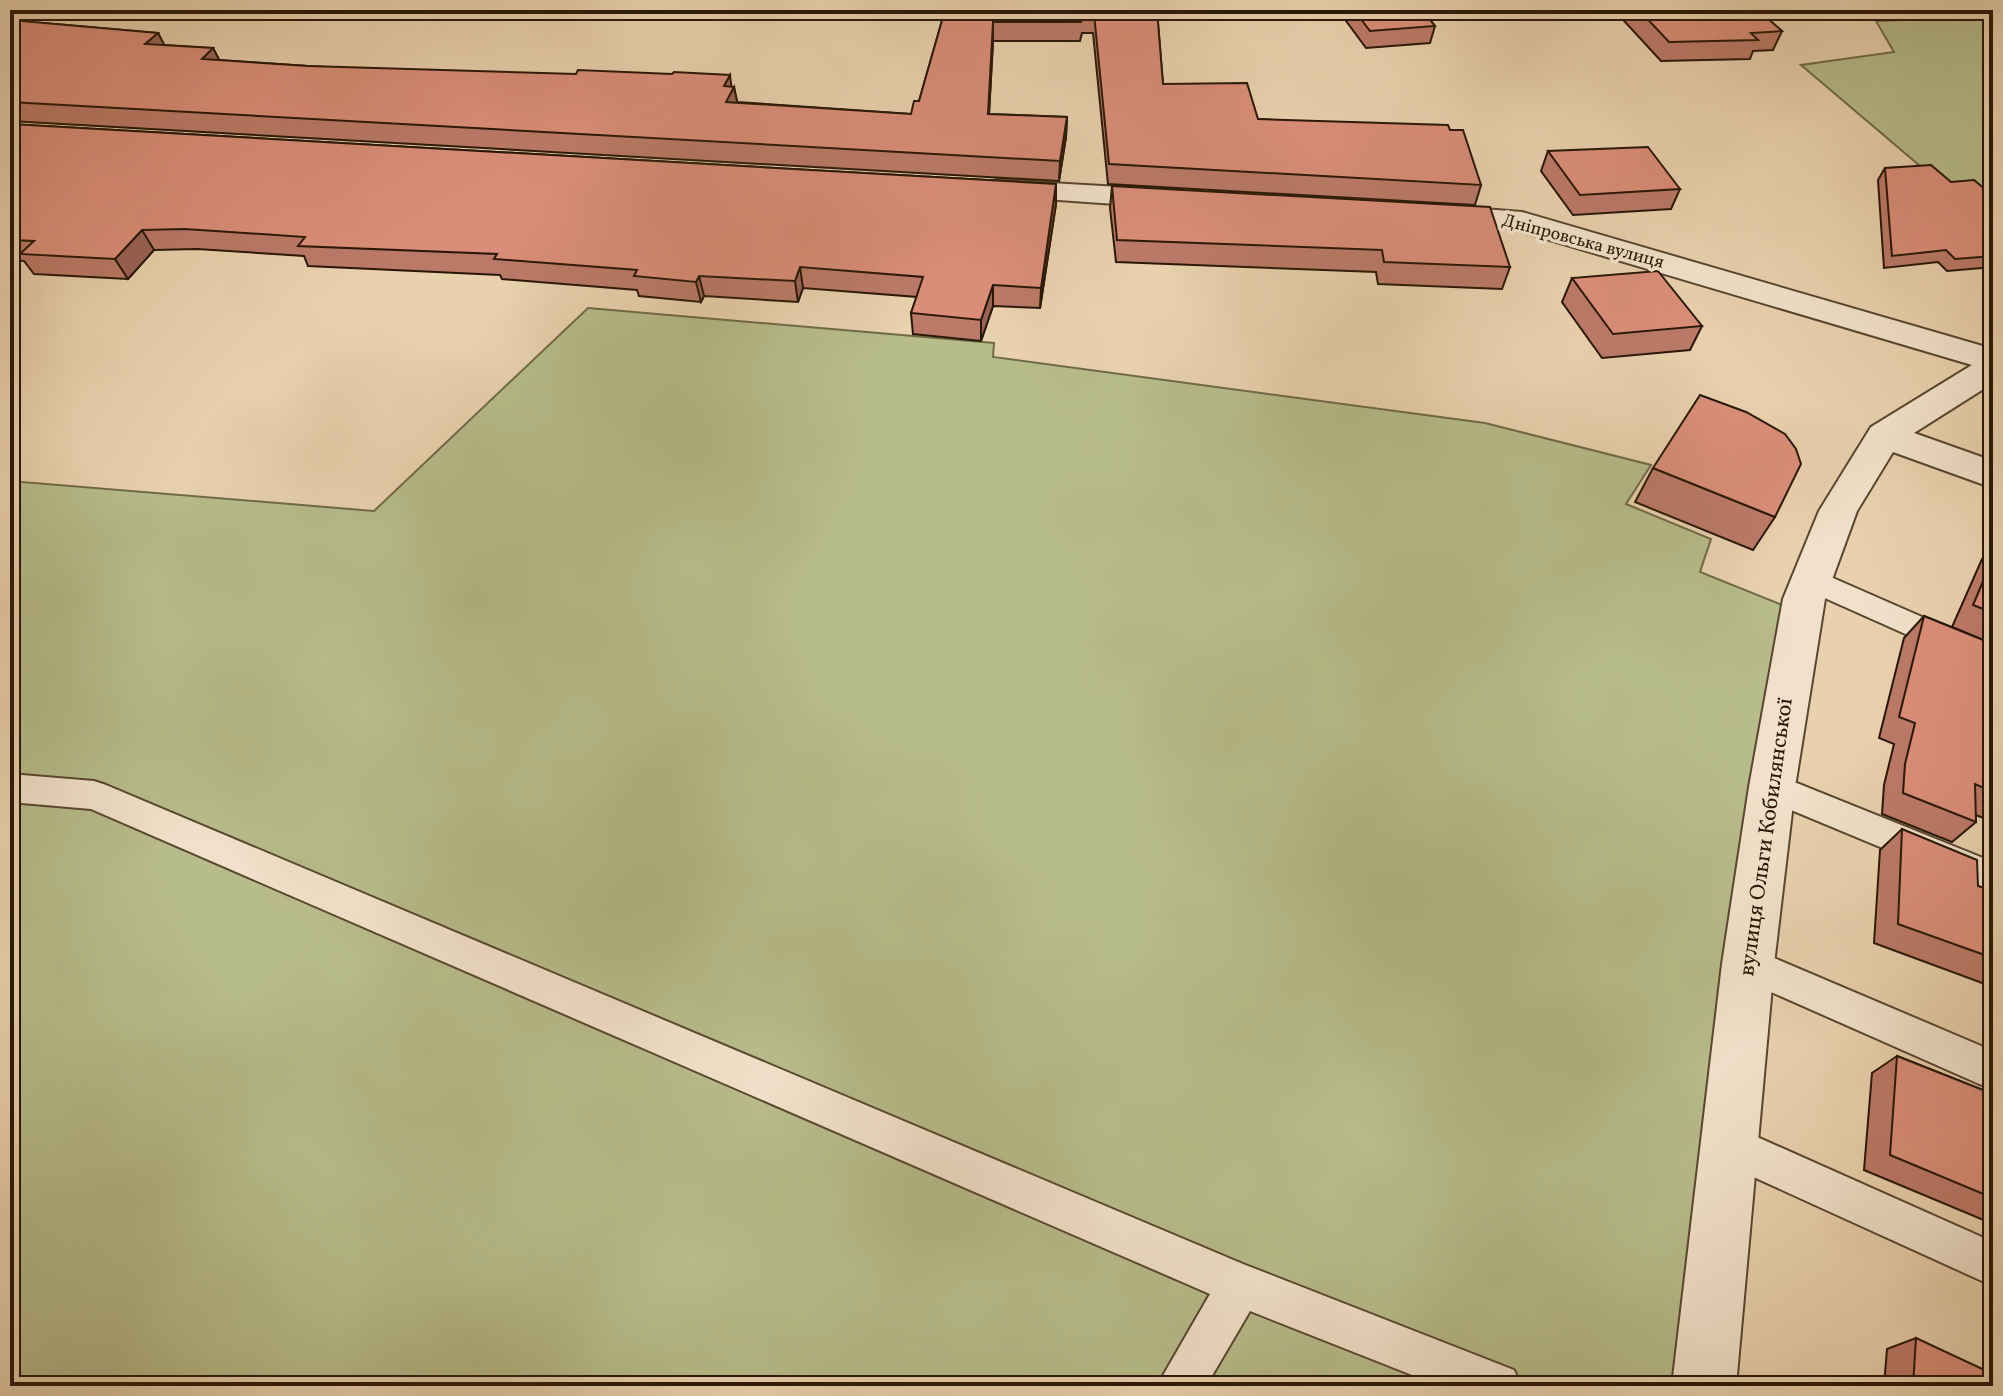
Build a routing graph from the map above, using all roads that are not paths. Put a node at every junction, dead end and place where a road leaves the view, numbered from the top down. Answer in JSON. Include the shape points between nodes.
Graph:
{"nodes":[{"id":1,"x":968,"y":187,"type":"edge"},
{"id":2,"x":1207,"y":201,"type":"edge"},
{"id":3,"x":1399,"y":212,"type":"edge"},
{"id":4,"x":1993,"y":360,"type":"edge"},
{"id":5,"x":1993,"y":367,"type":"edge"},
{"id":6,"x":1884,"y":436,"type":"junction"},
{"id":7,"x":1993,"y":475,"type":"edge"},
{"id":8,"x":1810,"y":579,"type":"junction"},
{"id":9,"x":1993,"y":661,"type":"edge"},
{"id":10,"x":1772,"y":787,"type":"junction"},
{"id":11,"x":10,"y":788,"type":"edge"},
{"id":12,"x":1993,"y":878,"type":"edge"},
{"id":13,"x":1748,"y":964,"type":"junction"},
{"id":14,"x":1993,"y":1071,"type":"edge"},
{"id":15,"x":1728,"y":1145,"type":"junction"},
{"id":16,"x":1993,"y":1264,"type":"edge"},
{"id":17,"x":1240,"y":1285,"type":"junction"},
{"id":18,"x":1180,"y":1386,"type":"edge"},
{"id":19,"x":1498,"y":1386,"type":"edge"},
{"id":20,"x":1704,"y":1386,"type":"edge"}],
"edges":[{"from":1,"to":2,"type":"street"},
{"from":3,"to":4,"type":"street","name":"Дніпровська вулиця","via":[[1511,219]]},
{"from":5,"to":6,"type":"street","name":"вулиця Ольги Кобилянської"},
{"from":6,"to":7,"type":"street"},
{"from":6,"to":8,"type":"street","name":"вулиця Ольги Кобилянської","via":[[1838,511]]},
{"from":8,"to":9,"type":"lane"},
{"from":8,"to":10,"type":"street","name":"вулиця Ольги Кобилянської"},
{"from":10,"to":12,"type":"lane"},
{"from":10,"to":13,"type":"street","name":"вулиця Ольги Кобилянської"},
{"from":11,"to":17,"type":"lane","via":[[94,795]]},
{"from":13,"to":14,"type":"lane"},
{"from":13,"to":15,"type":"street","name":"вулиця Ольги Кобилянської"},
{"from":15,"to":16,"type":"lane"},
{"from":15,"to":20,"type":"street","name":"вулиця Ольги Кобилянської"},
{"from":17,"to":18,"type":"lane"},
{"from":17,"to":19,"type":"lane"}]}
